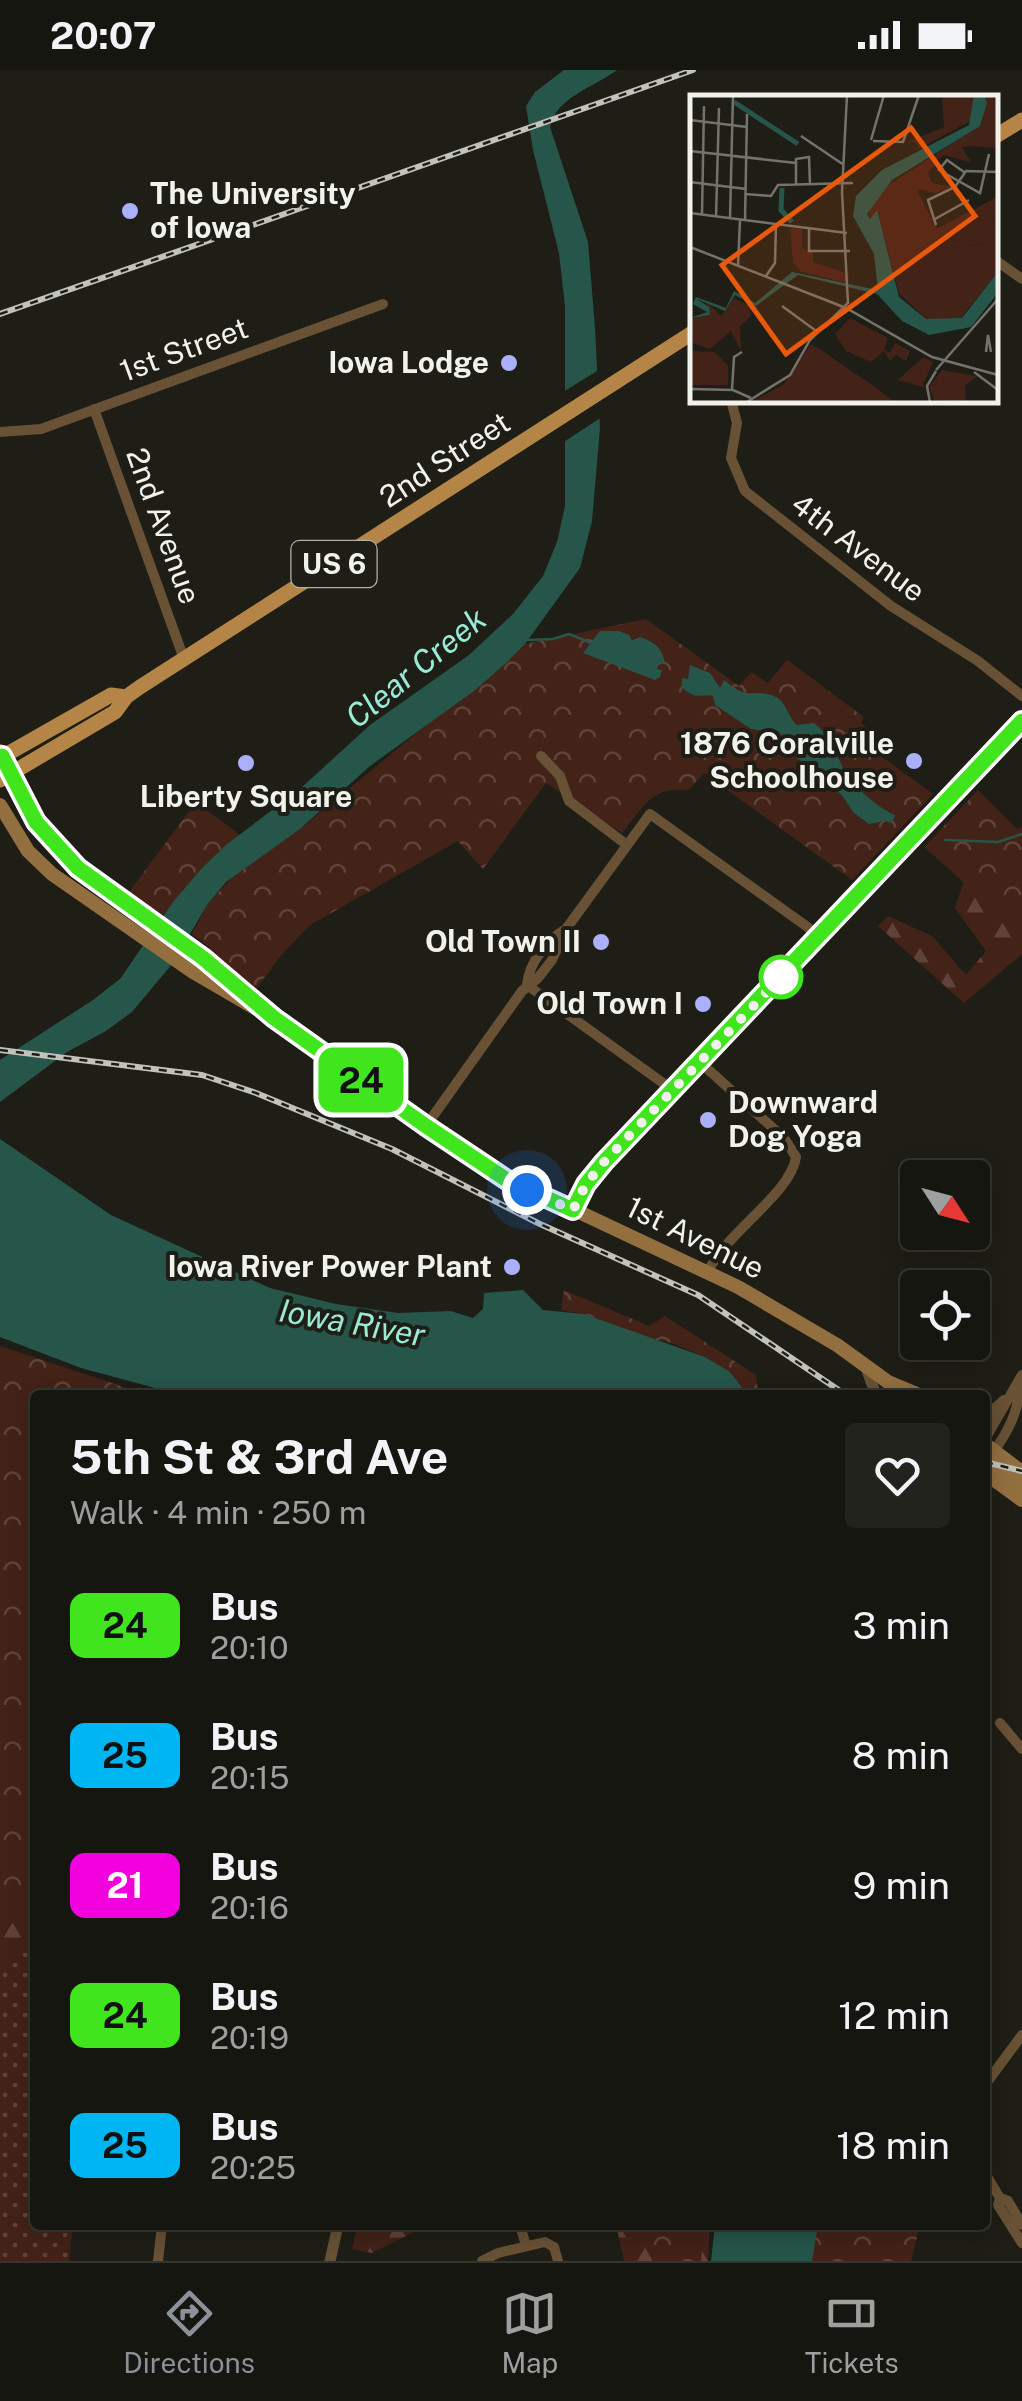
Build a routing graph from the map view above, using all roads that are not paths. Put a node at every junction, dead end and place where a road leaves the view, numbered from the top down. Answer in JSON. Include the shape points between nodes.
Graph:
{"nodes":[{"id":1,"x":1022,"y":120,"type":"edge"},
{"id":2,"x":997,"y":135,"type":"edge"},
{"id":3,"x":997,"y":261,"type":"edge"},
{"id":4,"x":1022,"y":280,"type":"edge"},
{"id":5,"x":383,"y":304,"type":"dead end"},
{"id":6,"x":690,"y":338,"type":"edge"},
{"id":7,"x":731,"y":402,"type":"edge"},
{"id":8,"x":94,"y":409,"type":"junction"},
{"id":9,"x":0,"y":432,"type":"edge"},
{"id":10,"x":184,"y":659,"type":"junction"},
{"id":11,"x":126,"y":696,"type":"junction"},
{"id":12,"x":1022,"y":696,"type":"edge"},
{"id":13,"x":1022,"y":721,"type":"edge"},
{"id":14,"x":1,"y":755,"type":"edge"},
{"id":15,"x":541,"y":756,"type":"dead end"},
{"id":16,"x":6,"y":778,"type":"edge"},
{"id":17,"x":0,"y":805,"type":"edge"},
{"id":18,"x":627,"y":845,"type":"junction"},
{"id":19,"x":820,"y":936,"type":"junction"},
{"id":20,"x":527,"y":985,"type":"junction"},
{"id":21,"x":274,"y":1018,"type":"junction"},
{"id":22,"x":701,"y":1064,"type":"junction"},
{"id":23,"x":674,"y":1091,"type":"junction"},
{"id":24,"x":426,"y":1126,"type":"junction"},
{"id":25,"x":573,"y":1210,"type":"junction"},
{"id":26,"x":708,"y":1272,"type":"junction"},
{"id":27,"x":866,"y":1365,"type":"junction"},
{"id":28,"x":1020,"y":1380,"type":"edge"},
{"id":29,"x":874,"y":1390,"type":"edge"},
{"id":30,"x":893,"y":1390,"type":"edge"},
{"id":31,"x":1009,"y":1396,"type":"junction"},
{"id":32,"x":990,"y":1413,"type":"edge"},
{"id":33,"x":990,"y":1443,"type":"edge"},
{"id":34,"x":990,"y":1449,"type":"edge"},
{"id":35,"x":990,"y":1455,"type":"edge"},
{"id":36,"x":990,"y":1457,"type":"edge"},
{"id":37,"x":1022,"y":1472,"type":"edge"},
{"id":38,"x":990,"y":1477,"type":"edge"},
{"id":39,"x":1022,"y":1488,"type":"edge"},
{"id":40,"x":1022,"y":1500,"type":"edge"},
{"id":41,"x":1000,"y":1724,"type":"dead end"},
{"id":42,"x":1022,"y":1749,"type":"edge"},
{"id":43,"x":1022,"y":2035,"type":"edge"},
{"id":44,"x":990,"y":2078,"type":"edge"},
{"id":45,"x":990,"y":2181,"type":"edge"},
{"id":46,"x":1000,"y":2198,"type":"junction"},
{"id":47,"x":1022,"y":2225,"type":"edge"},
{"id":48,"x":161,"y":2230,"type":"edge"},
{"id":49,"x":337,"y":2230,"type":"edge"},
{"id":50,"x":521,"y":2230,"type":"edge"},
{"id":51,"x":1022,"y":2243,"type":"edge"},
{"id":52,"x":526,"y":2246,"type":"junction"},
{"id":53,"x":158,"y":2261,"type":"edge"},
{"id":54,"x":330,"y":2261,"type":"edge"},
{"id":55,"x":482,"y":2261,"type":"edge"},
{"id":56,"x":558,"y":2261,"type":"edge"}],
"edges":[{"from":1,"to":2,"type":"main road"},
{"from":3,"to":4,"type":"street"},
{"from":5,"to":8,"type":"street","name":"1st Street"},
{"from":6,"to":10,"type":"main road","name":"2nd Street","number":"US 6"},
{"from":7,"to":12,"type":"street","name":"4th Avenue","via":[[737,423],[731,458],[746,491],[891,606]]},
{"from":8,"to":9,"type":"street","name":"1st Street","via":[[41,429]]},
{"from":8,"to":10,"type":"street","name":"2nd Avenue"},
{"from":10,"to":11,"type":"main road","name":"2nd Street","number":"US 6"},
{"from":11,"to":14,"type":"main road","name":"2nd Street","number":"US 6","via":[[111,695]]},
{"from":11,"to":16,"type":"main road","name":"2nd Street","number":"US 6","via":[[115,712]]},
{"from":13,"to":19,"type":"street"},
{"from":14,"to":16,"type":"main road","name":"1st Avenue"},
{"from":15,"to":18,"type":"street","via":[[560,776],[569,801]]},
{"from":16,"to":21,"type":"main road","name":"1st Avenue","via":[[49,840],[78,868]]},
{"from":17,"to":21,"type":"main road","name":"1st Avenue","via":[[28,851],[52,874],[193,972]]},
{"from":18,"to":19,"type":"street","via":[[650,814]]},
{"from":18,"to":20,"type":"street","via":[[566,929],[552,960]]},
{"from":19,"to":22,"type":"street"},
{"from":20,"to":23,"type":"street"},
{"from":20,"to":24,"type":"street"},
{"from":21,"to":24,"type":"main road","name":"1st Avenue"},
{"from":22,"to":23,"type":"street"},
{"from":22,"to":26,"type":"street","via":[[792,1146],[796,1162]]},
{"from":23,"to":25,"type":"street","via":[[596,1172]]},
{"from":24,"to":25,"type":"main road","name":"1st Avenue","via":[[507,1180]]},
{"from":25,"to":26,"type":"main road","name":"1st Avenue"},
{"from":26,"to":27,"type":"main road","name":"1st Avenue"},
{"from":27,"to":29,"type":"street"},
{"from":27,"to":30,"type":"main road","name":"1st Avenue"},
{"from":28,"to":31,"type":"street"},
{"from":28,"to":34,"type":"street","via":[[1008,1430]]},
{"from":31,"to":32,"type":"street"},
{"from":31,"to":33,"type":"street"},
{"from":35,"to":37,"type":"main road"},
{"from":36,"to":39,"type":"main road"},
{"from":38,"to":40,"type":"main road"},
{"from":41,"to":42,"type":"street"},
{"from":43,"to":44,"type":"street"},
{"from":45,"to":46,"type":"street"},
{"from":46,"to":47,"type":"street"},
{"from":46,"to":51,"type":"street"},
{"from":48,"to":53,"type":"street"},
{"from":49,"to":54,"type":"street"},
{"from":50,"to":52,"type":"street"},
{"from":52,"to":55,"type":"street"},
{"from":52,"to":56,"type":"street","via":[[549,2243]]}]}
